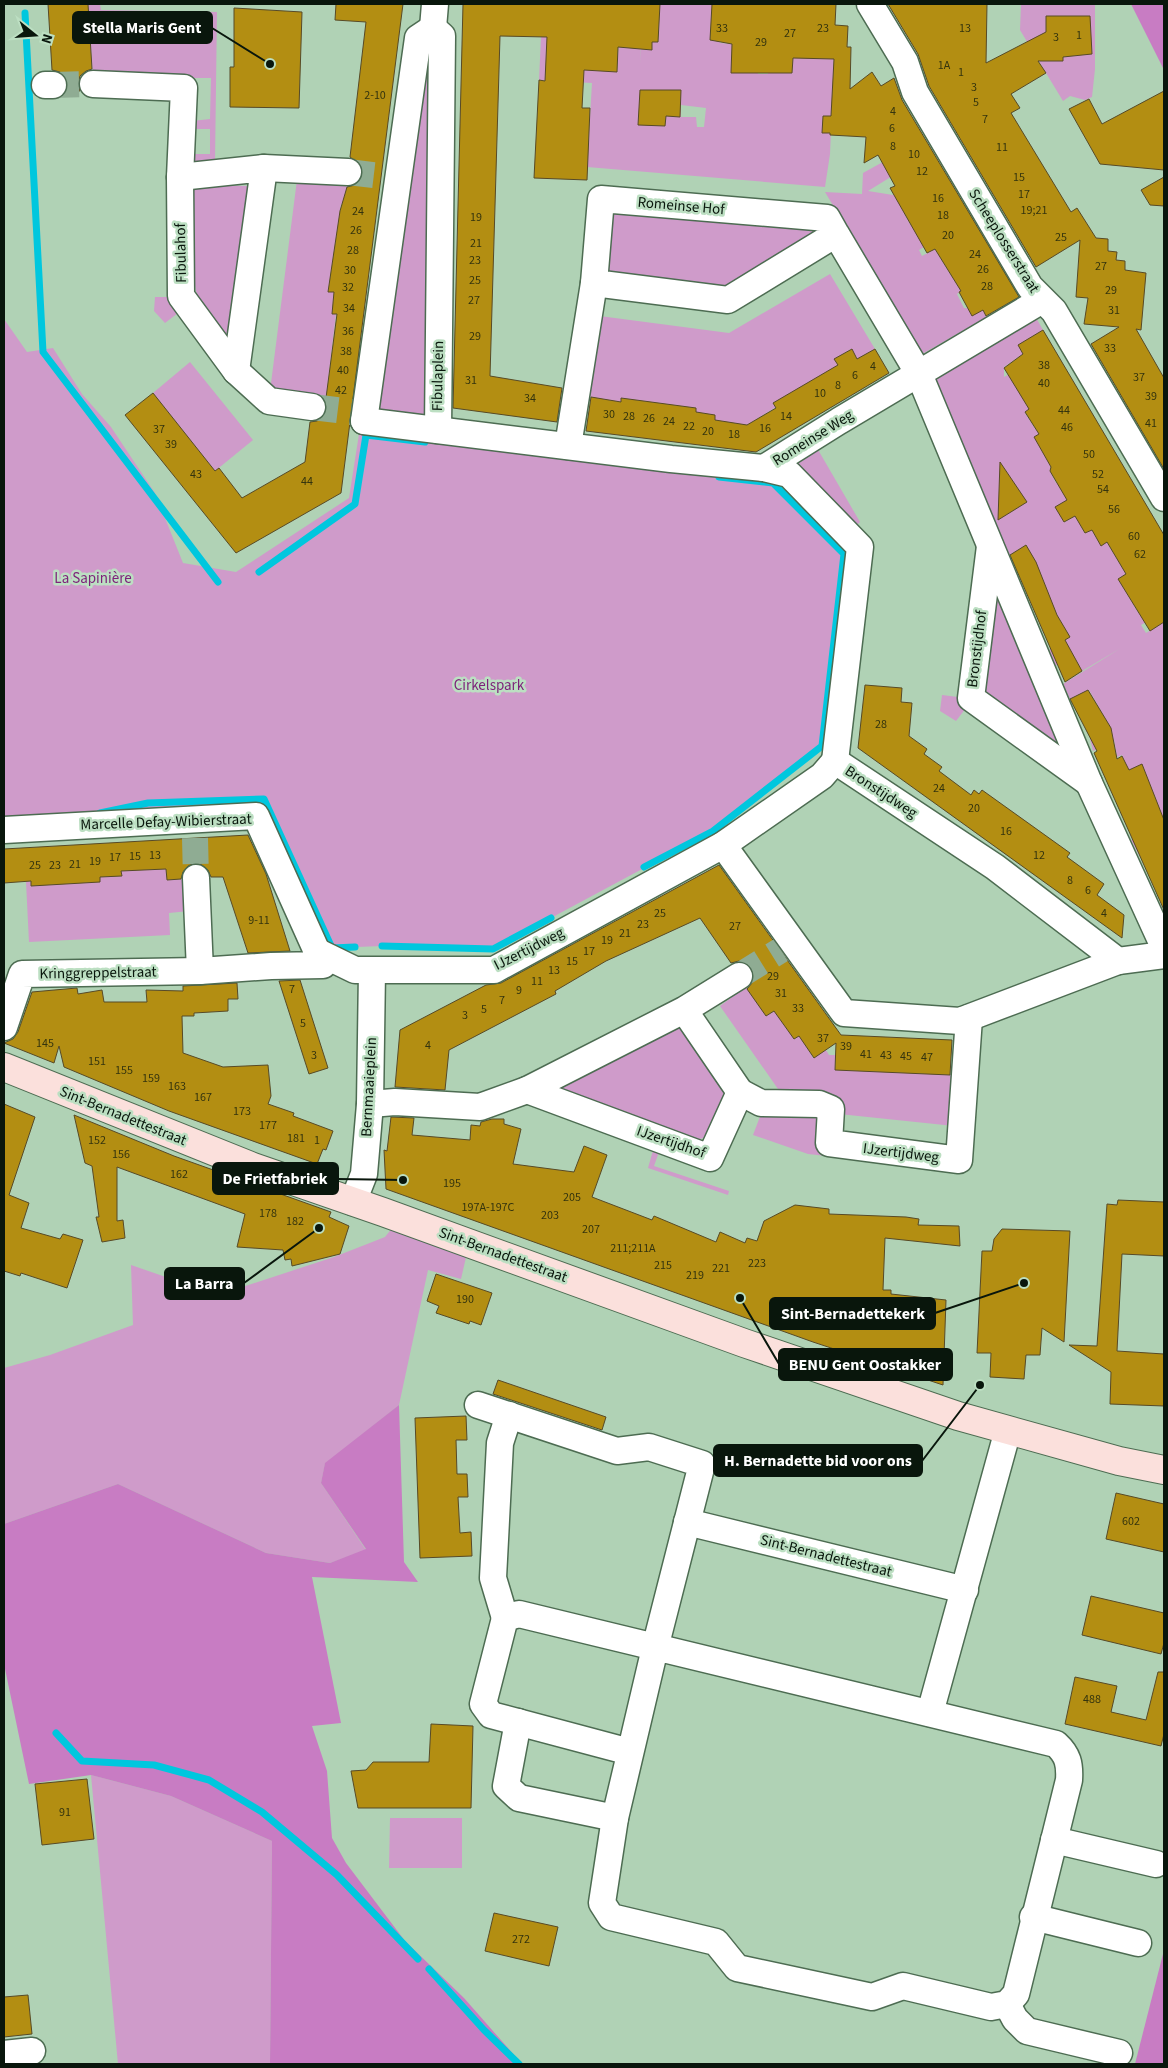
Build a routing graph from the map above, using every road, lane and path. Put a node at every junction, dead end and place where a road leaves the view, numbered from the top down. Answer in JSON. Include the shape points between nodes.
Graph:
{"nodes":[{"id":1,"x":870,"y":4,"type":"edge"},
{"id":2,"x":434,"y":16,"type":"edge"},
{"id":3,"x":93,"y":84,"type":"tunnel mouth"},
{"id":4,"x":264,"y":168,"type":"junction"},
{"id":5,"x":348,"y":172,"type":"tunnel mouth"},
{"id":6,"x":180,"y":177,"type":"junction"},
{"id":7,"x":836,"y":234,"type":"junction"},
{"id":8,"x":594,"y":283,"type":"junction"},
{"id":9,"x":1042,"y":300,"type":"junction"},
{"id":10,"x":236,"y":371,"type":"junction"},
{"id":11,"x":919,"y":374,"type":"junction"},
{"id":12,"x":312,"y":407,"type":"tunnel mouth"},
{"id":13,"x":438,"y":430,"type":"junction"},
{"id":14,"x":568,"y":446,"type":"junction"},
{"id":15,"x":764,"y":468,"type":"junction"},
{"id":16,"x":1164,"y":498,"type":"edge"},
{"id":17,"x":990,"y":545,"type":"junction"},
{"id":18,"x":835,"y":762,"type":"junction"},
{"id":19,"x":1089,"y":783,"type":"junction"},
{"id":20,"x":4,"y":830,"type":"edge"},
{"id":21,"x":723,"y":845,"type":"junction"},
{"id":22,"x":196,"y":878,"type":"tunnel mouth"},
{"id":23,"x":1164,"y":947,"type":"edge"},
{"id":24,"x":1164,"y":955,"type":"edge"},
{"id":25,"x":321,"y":958,"type":"junction"},
{"id":26,"x":1118,"y":961,"type":"junction"},
{"id":27,"x":200,"y":971,"type":"junction"},
{"id":28,"x":372,"y":971,"type":"junction"},
{"id":29,"x":739,"y":976,"type":"tunnel mouth"},
{"id":30,"x":684,"y":1010,"type":"junction"},
{"id":31,"x":969,"y":1018,"type":"junction"},
{"id":32,"x":4,"y":1027,"type":"edge"},
{"id":33,"x":4,"y":1067,"type":"edge"},
{"id":34,"x":527,"y":1090,"type":"junction"},
{"id":35,"x":740,"y":1092,"type":"junction"},
{"id":36,"x":370,"y":1104,"type":"junction"},
{"id":37,"x":353,"y":1202,"type":"junction"},
{"id":38,"x":478,"y":1405,"type":"dead end"},
{"id":39,"x":509,"y":1415,"type":"junction"},
{"id":40,"x":1008,"y":1430,"type":"junction"},
{"id":41,"x":1164,"y":1470,"type":"edge"},
{"id":42,"x":687,"y":1522,"type":"junction"},
{"id":43,"x":965,"y":1590,"type":"junction"},
{"id":44,"x":505,"y":1618,"type":"junction"},
{"id":45,"x":655,"y":1648,"type":"junction"},
{"id":46,"x":930,"y":1713,"type":"junction"},
{"id":47,"x":518,"y":1722,"type":"junction"},
{"id":48,"x":630,"y":1752,"type":"junction"},
{"id":49,"x":615,"y":1818,"type":"junction"},
{"id":50,"x":1054,"y":1840,"type":"junction"},
{"id":51,"x":1156,"y":1864,"type":"dead end"},
{"id":52,"x":1033,"y":1917,"type":"junction"},
{"id":53,"x":1138,"y":1943,"type":"dead end"},
{"id":54,"x":1007,"y":2004,"type":"junction"},
{"id":55,"x":32,"y":2051,"type":"dead end"},
{"id":56,"x":4,"y":2054,"type":"edge"},
{"id":57,"x":1119,"y":2054,"type":"dead end"}],
"edges":[{"from":1,"to":9,"type":"street","name":"Scheeplosserstraat","via":[[905,62],[915,92],[1030,287]]},
{"from":2,"to":13,"type":"street","name":"Fibulaplein","via":[[442,36]]},
{"from":2,"to":13,"type":"street","name":"Fibulaplein","via":[[418,38],[390,177],[358,417]]},
{"from":3,"to":6,"type":"street","name":"Fibulahof","via":[[184,88]]},
{"from":4,"to":5,"type":"street"},
{"from":4,"to":6,"type":"street"},
{"from":4,"to":10,"type":"street"},
{"from":6,"to":10,"type":"street","name":"Fibulahof","via":[[181,296]]},
{"from":7,"to":8,"type":"street","via":[[728,300]]},
{"from":7,"to":8,"type":"street","name":"Romeinse Hof","via":[[827,218],[601,199]]},
{"from":7,"to":11,"type":"street","name":"Romeinse Hof"},
{"from":8,"to":14,"type":"street","name":"Romeinse Hof"},
{"from":9,"to":11,"type":"street","name":"Romeinse Weg"},
{"from":9,"to":16,"type":"street","name":"Scheeplosserstraat","via":[[1054,311]]},
{"from":10,"to":12,"type":"street","name":"Fibulahof","via":[[268,401]]},
{"from":11,"to":15,"type":"street","name":"Romeinse Weg"},
{"from":11,"to":17,"type":"street","name":"Bronstijdhof"},
{"from":13,"to":14,"type":"street","name":"Romeinse Weg"},
{"from":14,"to":15,"type":"street","name":"Romeinse Weg"},
{"from":15,"to":18,"type":"street","name":"Bronstijdweg","via":[[789,474],[860,547]]},
{"from":17,"to":19,"type":"street","name":"Bronstijdhof"},
{"from":17,"to":19,"type":"street","name":"Bronstijdhof","via":[[971,698]]},
{"from":18,"to":21,"type":"street","name":"IJzertijdweg","via":[[822,776]]},
{"from":18,"to":26,"type":"street","name":"Bronstijdweg","via":[[995,867]]},
{"from":19,"to":23,"type":"street","name":"Bronstijdhof"},
{"from":20,"to":25,"type":"street","name":"Marcelle Defay-Wibierstraat","via":[[194,828],[256,816]]},
{"from":21,"to":28,"type":"street","name":"IJzertijdweg","via":[[494,970]]},
{"from":21,"to":31,"type":"street","via":[[787,946],[844,1013],[960,1021]]},
{"from":22,"to":27,"type":"street"},
{"from":24,"to":26,"type":"street"},
{"from":25,"to":27,"type":"street","name":"Kringgreppelstraat","via":[[271,966]]},
{"from":25,"to":28,"type":"street","name":"IJzertijdweg","via":[[355,970]]},
{"from":26,"to":31,"type":"street"},
{"from":27,"to":32,"type":"street","name":"Kringgreppelstraat","via":[[22,974]]},
{"from":28,"to":36,"type":"street","name":"Bernmaaieplein"},
{"from":29,"to":30,"type":"street"},
{"from":30,"to":34,"type":"street"},
{"from":30,"to":35,"type":"street"},
{"from":31,"to":35,"type":"street","name":"IJzertijdweg","via":[[959,1160],[829,1143],[831,1109],[819,1104],[761,1103]]},
{"from":33,"to":37,"type":"street","name":"Sint-Bernadettestraat","via":[[253,1168]]},
{"from":34,"to":35,"type":"street","name":"IJzertijdhof","via":[[710,1158]]},
{"from":34,"to":36,"type":"street","via":[[480,1107],[395,1102]]},
{"from":36,"to":37,"type":"street","name":"Bernmaaieplein","via":[[364,1174]]},
{"from":37,"to":40,"type":"street","name":"Sint-Bernadettestraat","via":[[744,1343]]},
{"from":38,"to":39,"type":"street"},
{"from":39,"to":42,"type":"street","via":[[618,1451],[649,1447],[702,1464]]},
{"from":39,"to":44,"type":"street","via":[[500,1443],[493,1578]]},
{"from":40,"to":41,"type":"street","name":"Sint-Bernadettestraat"},
{"from":40,"to":43,"type":"street"},
{"from":42,"to":43,"type":"street","name":"Sint-Bernadettestraat"},
{"from":42,"to":45,"type":"street"},
{"from":43,"to":46,"type":"street"},
{"from":44,"to":45,"type":"street","via":[[519,1614]]},
{"from":44,"to":47,"type":"street","via":[[483,1704],[490,1715]]},
{"from":45,"to":46,"type":"street"},
{"from":45,"to":48,"type":"street"},
{"from":46,"to":50,"type":"street","via":[[1056,1744],[1065,1752],[1070,1765],[1069,1780]]},
{"from":47,"to":48,"type":"street"},
{"from":47,"to":49,"type":"street","via":[[506,1786],[519,1798]]},
{"from":48,"to":49,"type":"street"},
{"from":49,"to":54,"type":"street","via":[[602,1903],[611,1917],[716,1942],[737,1968],[872,1997],[903,1986],[991,2007]]},
{"from":50,"to":51,"type":"street"},
{"from":50,"to":52,"type":"street"},
{"from":52,"to":53,"type":"street"},
{"from":52,"to":54,"type":"street","via":[[1016,1994]]},
{"from":54,"to":57,"type":"street","via":[[1027,2031]]},
{"from":55,"to":56,"type":"street"}]}
